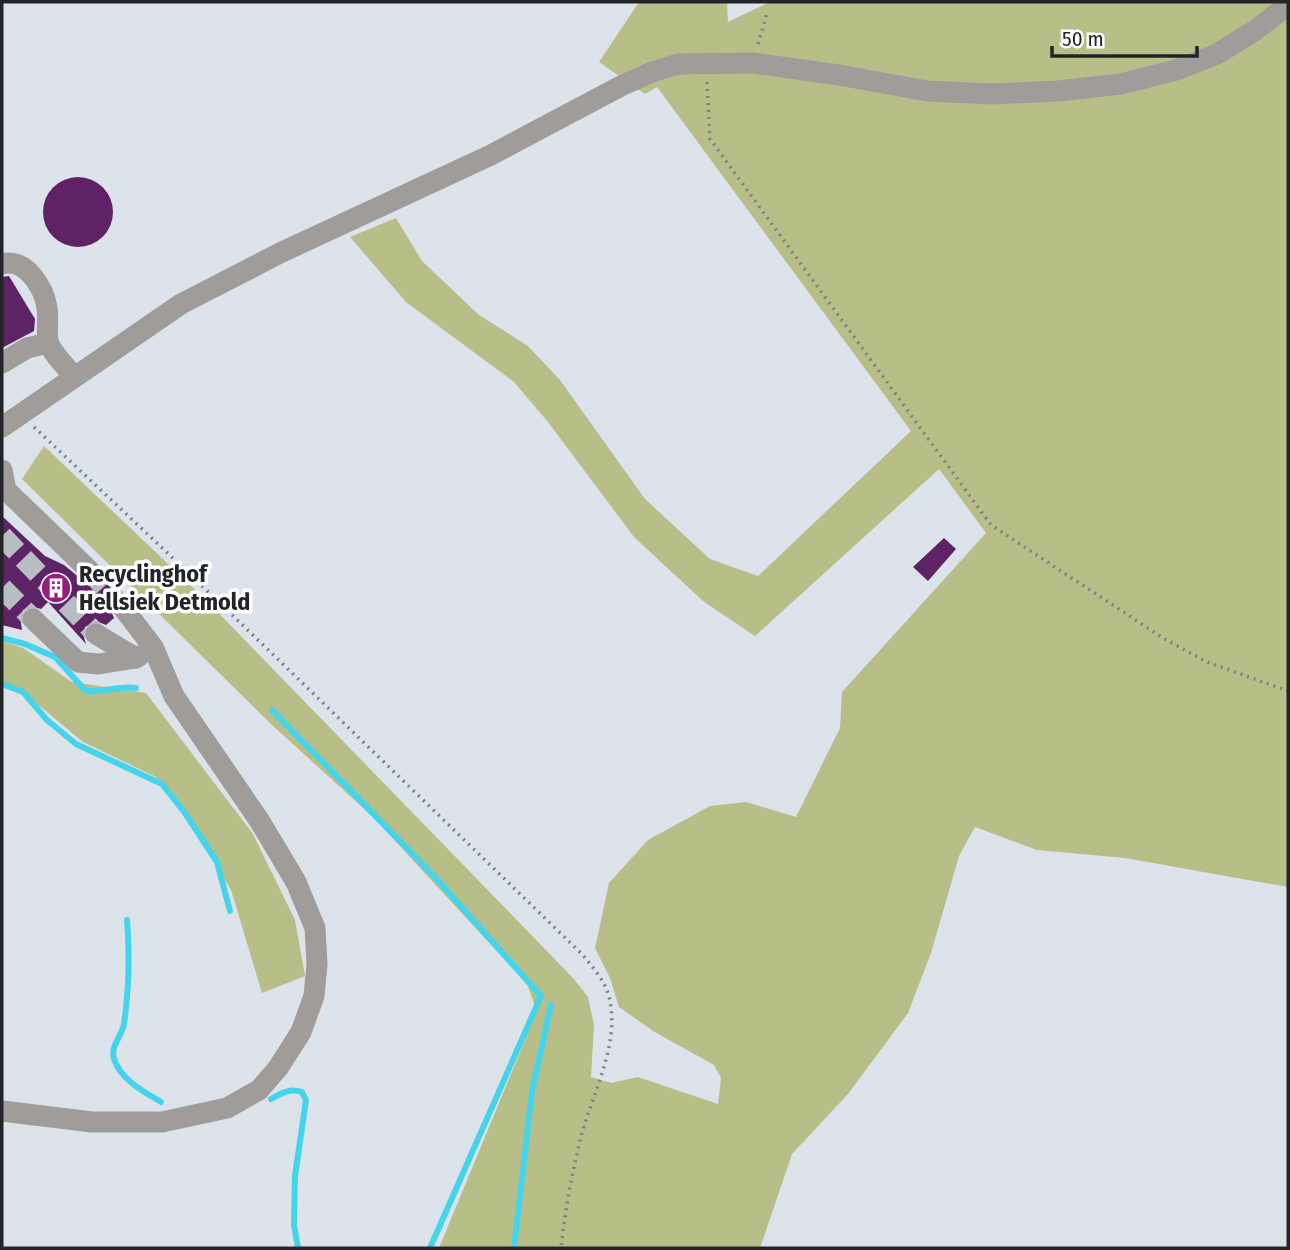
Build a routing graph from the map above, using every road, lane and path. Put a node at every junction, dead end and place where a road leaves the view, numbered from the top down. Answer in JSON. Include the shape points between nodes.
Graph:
{"nodes":[{"id":1,"x":1288,"y":5,"type":"edge"},
{"id":2,"x":766,"y":13,"type":"dead end"},
{"id":3,"x":705,"y":62,"type":"junction"},
{"id":4,"x":753,"y":63,"type":"junction"},
{"id":5,"x":2,"y":264,"type":"edge"},
{"id":6,"x":48,"y":343,"type":"junction"},
{"id":7,"x":2,"y":363,"type":"edge"},
{"id":8,"x":74,"y":376,"type":"junction"},
{"id":9,"x":20,"y":413,"type":"junction"},
{"id":10,"x":2,"y":427,"type":"edge"},
{"id":11,"x":3,"y":485,"type":"edge"},
{"id":12,"x":90,"y":571,"type":"tunnel mouth"},
{"id":13,"x":124,"y":609,"type":"tunnel mouth"},
{"id":14,"x":33,"y":619,"type":"tunnel mouth"},
{"id":15,"x":96,"y":634,"type":"tunnel mouth"},
{"id":16,"x":145,"y":653,"type":"junction"},
{"id":17,"x":1288,"y":691,"type":"edge"},
{"id":18,"x":2,"y":1111,"type":"edge"},
{"id":19,"x":561,"y":1248,"type":"edge"}],
"edges":[{"from":1,"to":4,"type":"lane","via":[[1217,54],[1176,70],[1096,87],[992,94],[927,91]]},
{"from":2,"to":4,"type":"path"},
{"from":3,"to":4,"type":"lane"},
{"from":3,"to":8,"type":"lane","via":[[678,64],[621,86],[491,155],[282,252],[181,304]]},
{"from":3,"to":17,"type":"path","via":[[710,139],[991,525],[1163,638],[1207,662]]},
{"from":5,"to":6,"type":"lane","via":[[22,265],[40,287],[47,306]]},
{"from":6,"to":7,"type":"lane","via":[[27,348]]},
{"from":6,"to":8,"type":"lane"},
{"from":8,"to":9,"type":"lane"},
{"from":9,"to":10,"type":"lane"},
{"from":9,"to":19,"type":"path","via":[[596,970],[610,1000],[612,1020],[582,1136]]},
{"from":11,"to":12,"type":"lane"},
{"from":13,"to":16,"type":"lane"},
{"from":14,"to":16,"type":"lane","via":[[78,662],[97,664]]},
{"from":15,"to":16,"type":"lane"},
{"from":16,"to":18,"type":"lane","via":[[260,821],[296,883],[314,928],[314,996],[302,1032],[278,1068],[259,1090],[228,1108],[162,1122],[92,1122]]}]}
